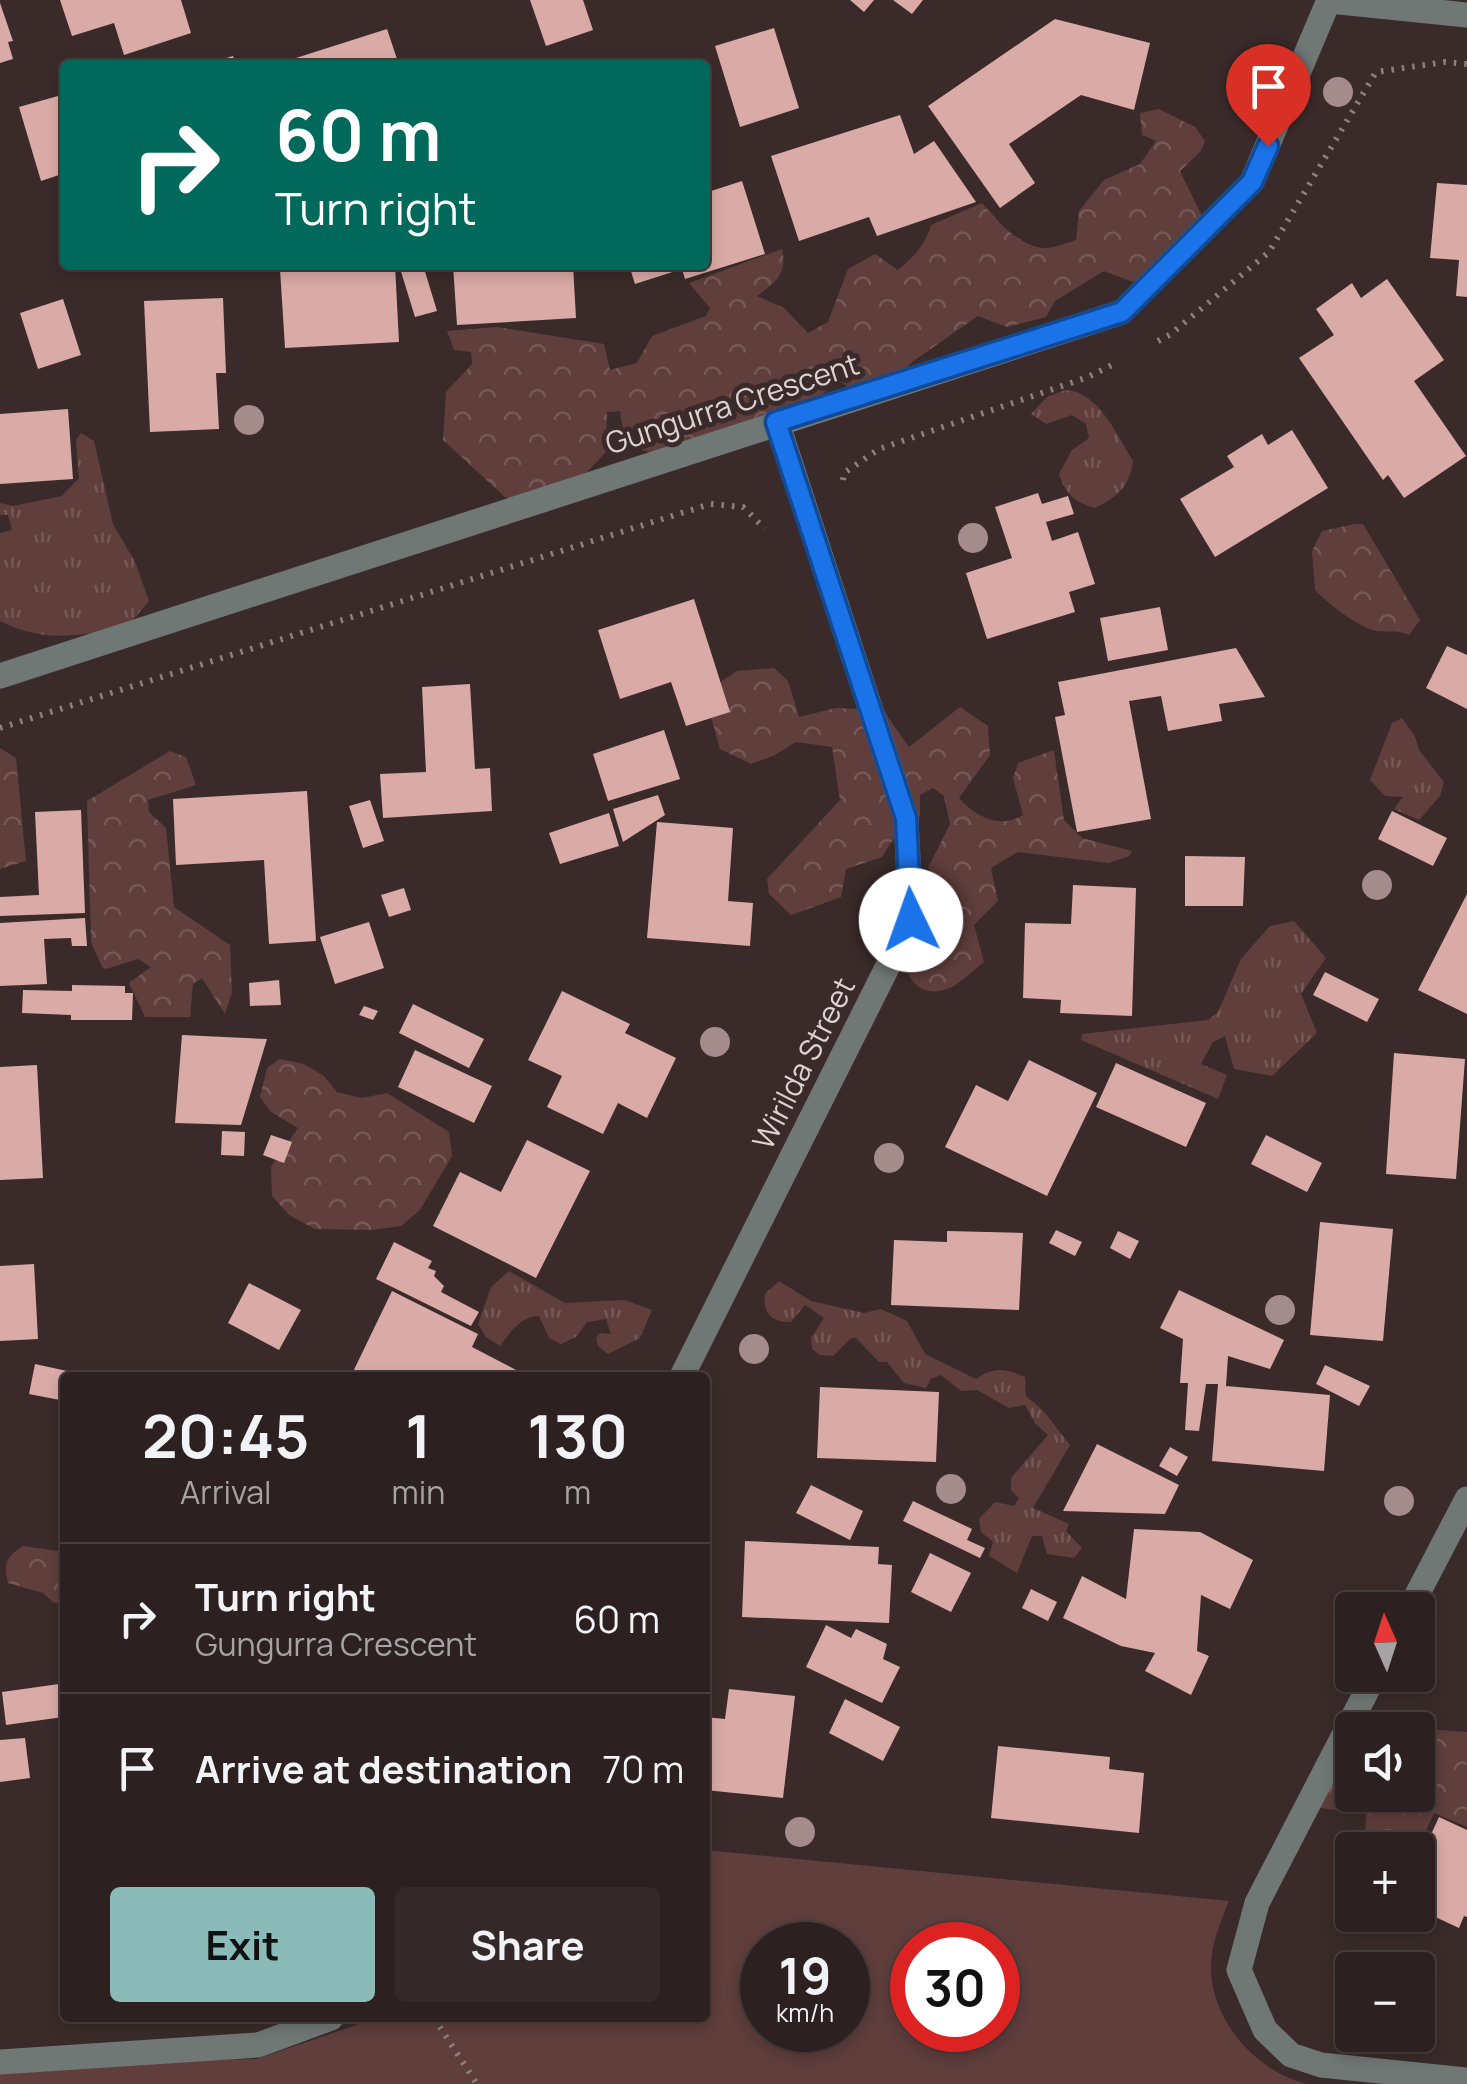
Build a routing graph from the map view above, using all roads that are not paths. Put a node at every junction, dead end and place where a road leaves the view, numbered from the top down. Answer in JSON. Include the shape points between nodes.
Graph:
{"nodes":[{"id":1,"x":1330,"y":1,"type":"edge"},
{"id":2,"x":1467,"y":15,"type":"edge"},
{"id":3,"x":776,"y":422,"type":"junction"},
{"id":4,"x":0,"y":676,"type":"edge"},
{"id":5,"x":684,"y":1372,"type":"edge"},
{"id":6,"x":1467,"y":1499,"type":"edge"},
{"id":7,"x":1418,"y":1592,"type":"edge"},
{"id":8,"x":1367,"y":1692,"type":"edge"},
{"id":9,"x":320,"y":2022,"type":"edge"},
{"id":10,"x":0,"y":2062,"type":"edge"},
{"id":11,"x":1467,"y":2080,"type":"edge"}],
"edges":[{"from":1,"to":2,"type":"street"},
{"from":1,"to":3,"type":"street","name":"Gungurra Crescent","via":[[1252,182],[1122,312]]},
{"from":3,"to":4,"type":"street","name":"Gungurra Crescent"},
{"from":3,"to":5,"type":"street","name":"Wirilda Street","via":[[906,818],[911,920]]},
{"from":6,"to":7,"type":"street"},
{"from":8,"to":11,"type":"street","via":[[1257,1903],[1239,1970],[1265,2030],[1290,2055],[1322,2065]]},
{"from":9,"to":10,"type":"street","via":[[258,2045]]}]}
